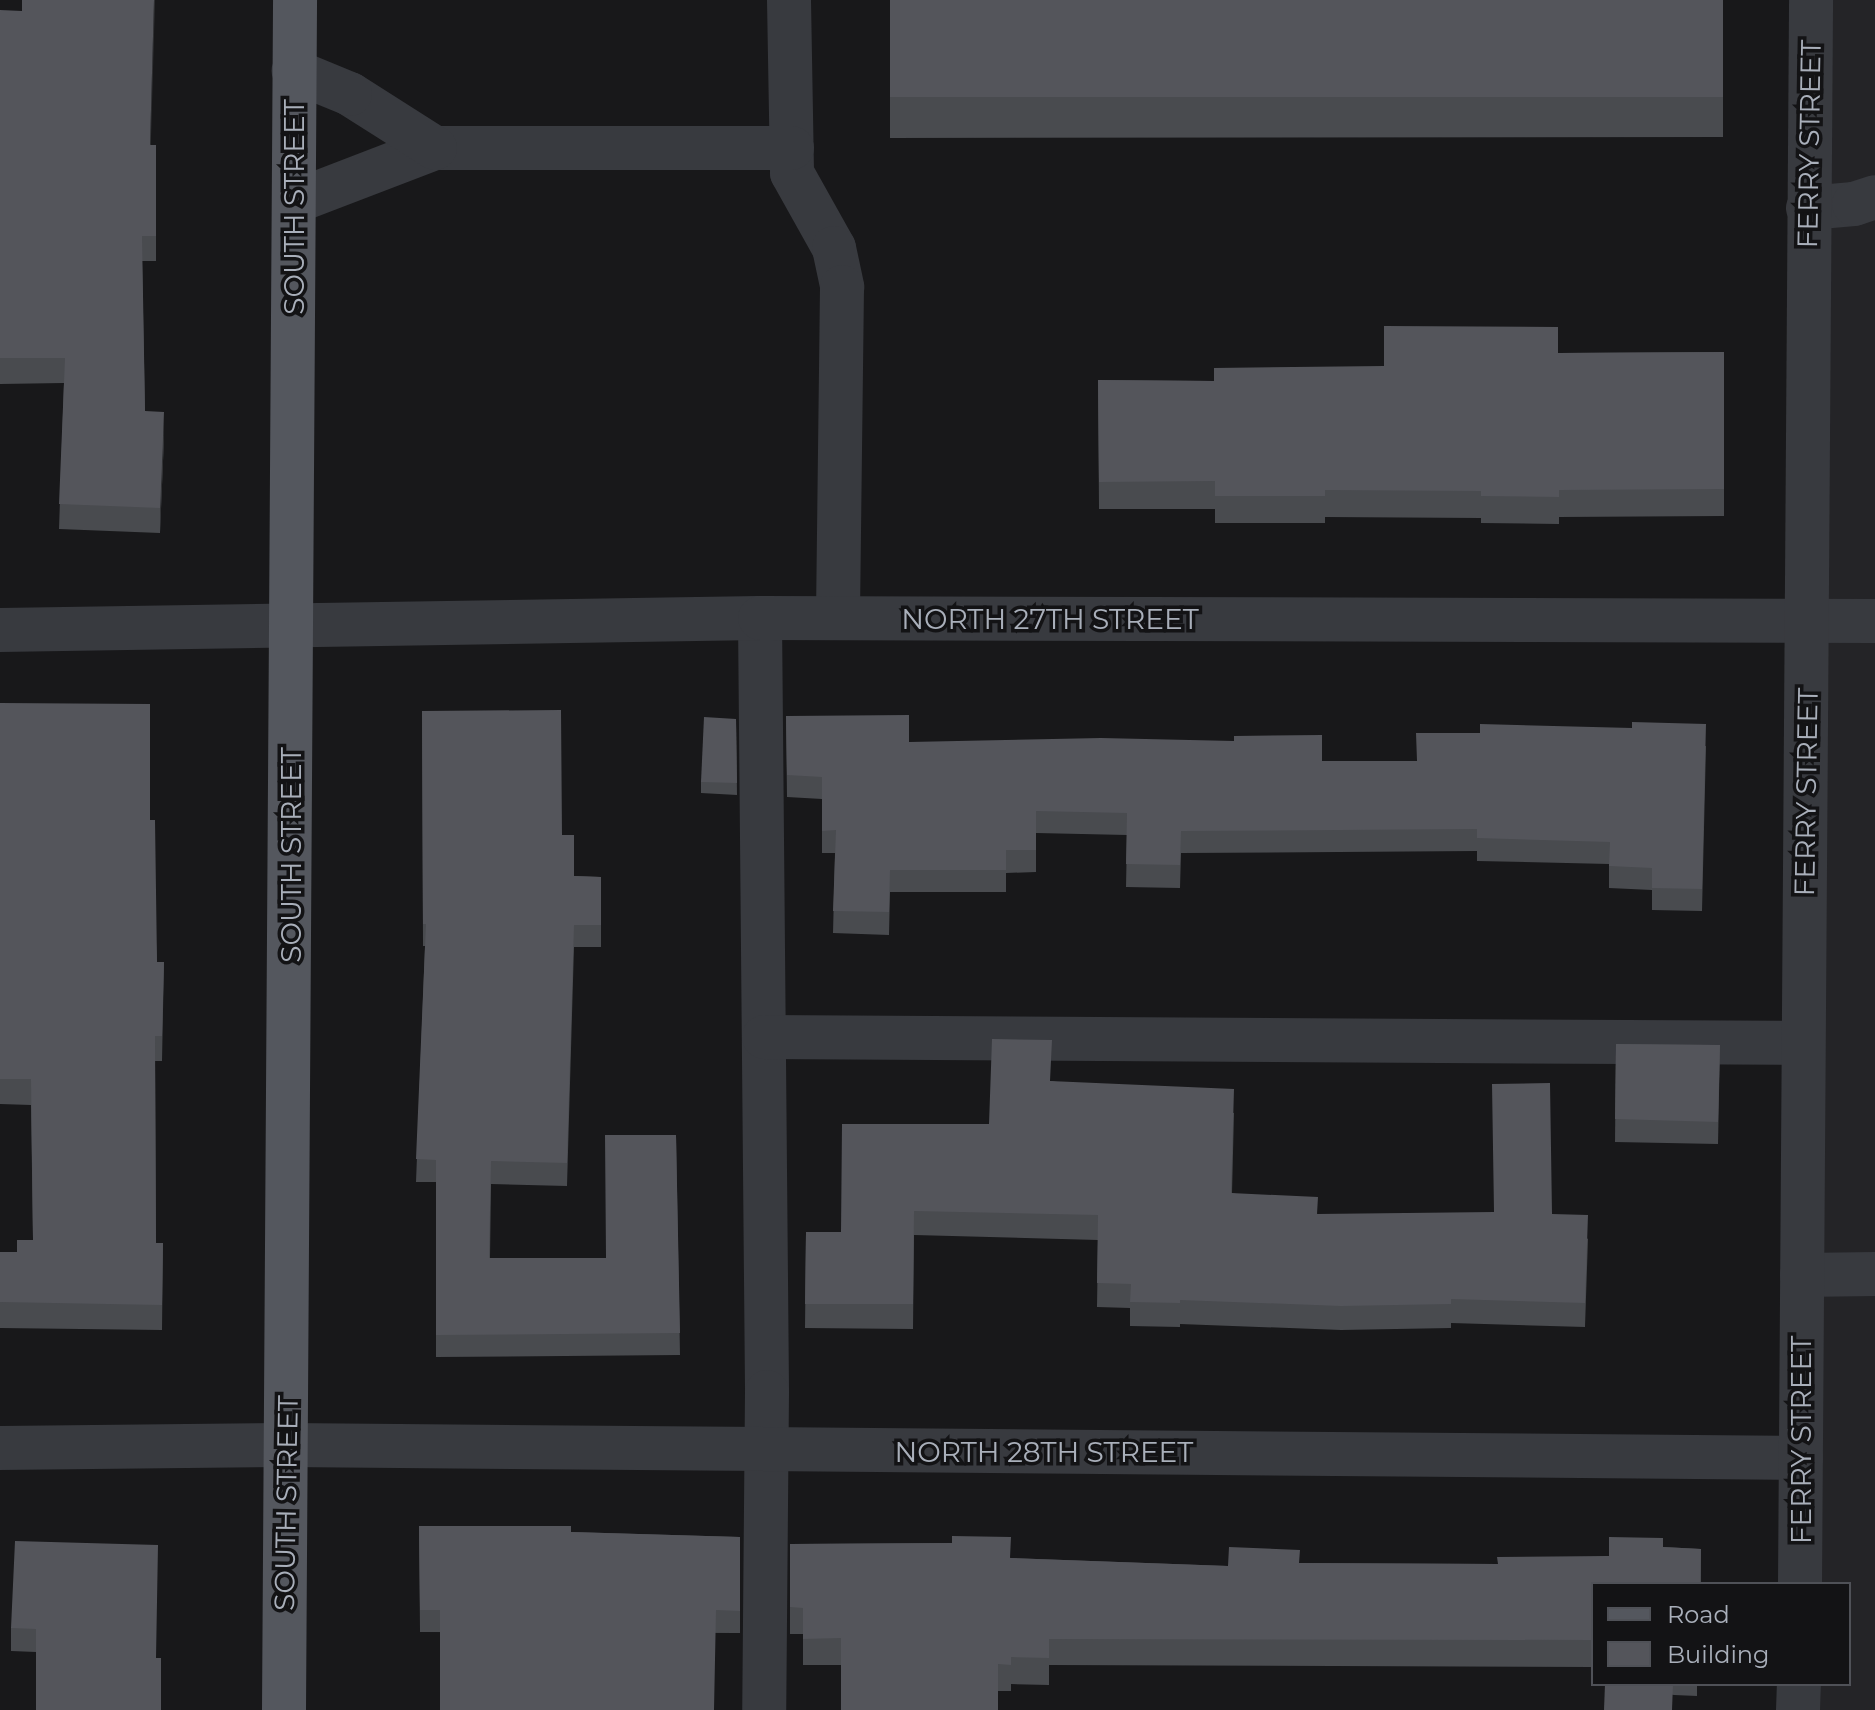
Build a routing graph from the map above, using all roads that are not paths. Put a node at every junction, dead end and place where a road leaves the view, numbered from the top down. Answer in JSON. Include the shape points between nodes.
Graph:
{"nodes":[{"id":1,"x":295,"y":0,"type":"edge"},
{"id":2,"x":789,"y":0,"type":"edge"},
{"id":3,"x":1811,"y":0,"type":"edge"},
{"id":4,"x":294,"y":71,"type":"junction"},
{"id":5,"x":435,"y":148,"type":"junction"},
{"id":6,"x":792,"y":148,"type":"junction"},
{"id":7,"x":1875,"y":197,"type":"edge"},
{"id":8,"x":294,"y":202,"type":"junction"},
{"id":9,"x":1808,"y":208,"type":"junction"},
{"id":10,"x":760,"y":618,"type":"junction"},
{"id":11,"x":838,"y":618,"type":"junction"},
{"id":12,"x":1808,"y":620,"type":"junction"},
{"id":13,"x":1875,"y":621,"type":"edge"},
{"id":14,"x":292,"y":626,"type":"junction"},
{"id":15,"x":0,"y":630,"type":"edge"},
{"id":16,"x":764,"y":1037,"type":"junction"},
{"id":17,"x":1803,"y":1043,"type":"junction"},
{"id":18,"x":1875,"y":1274,"type":"edge"},
{"id":19,"x":1802,"y":1275,"type":"junction"},
{"id":20,"x":287,"y":1445,"type":"junction"},
{"id":21,"x":0,"y":1448,"type":"edge"},
{"id":22,"x":767,"y":1450,"type":"junction"},
{"id":23,"x":1801,"y":1458,"type":"junction"},
{"id":24,"x":1800,"y":1582,"type":"edge"},
{"id":25,"x":1799,"y":1686,"type":"edge"},
{"id":26,"x":284,"y":1710,"type":"edge"},
{"id":27,"x":764,"y":1710,"type":"edge"},
{"id":28,"x":1798,"y":1710,"type":"edge"}],
"edges":[{"from":1,"to":4,"type":"main road","name":"SOUTH STREET"},
{"from":2,"to":6,"type":"street"},
{"from":3,"to":9,"type":"street","name":"FERRY STREET"},
{"from":4,"to":5,"type":"street","via":[[350,94]]},
{"from":4,"to":8,"type":"main road","name":"SOUTH STREET"},
{"from":5,"to":6,"type":"street"},
{"from":5,"to":8,"type":"street"},
{"from":6,"to":11,"type":"street","via":[[792,173],[834,248],[842,287]]},
{"from":7,"to":9,"type":"street"},
{"from":8,"to":14,"type":"main road","name":"SOUTH STREET"},
{"from":9,"to":12,"type":"street","name":"FERRY STREET"},
{"from":10,"to":11,"type":"street","name":"NORTH 27TH STREET"},
{"from":10,"to":14,"type":"street","name":"NORTH 27TH STREET"},
{"from":10,"to":16,"type":"street"},
{"from":11,"to":12,"type":"street","name":"NORTH 27TH STREET"},
{"from":12,"to":13,"type":"street","name":"NORTH 27TH STREET"},
{"from":12,"to":17,"type":"street","name":"FERRY STREET"},
{"from":14,"to":15,"type":"street","name":"NORTH 27TH STREET"},
{"from":14,"to":20,"type":"main road","name":"SOUTH STREET"},
{"from":16,"to":17,"type":"street"},
{"from":16,"to":22,"type":"street"},
{"from":17,"to":19,"type":"street","name":"FERRY STREET"},
{"from":18,"to":19,"type":"street"},
{"from":19,"to":23,"type":"street","name":"FERRY STREET"},
{"from":20,"to":21,"type":"street","name":"NORTH 28TH STREET"},
{"from":20,"to":22,"type":"street","name":"NORTH 28TH STREET"},
{"from":20,"to":26,"type":"main road","name":"SOUTH STREET"},
{"from":22,"to":23,"type":"street","name":"NORTH 28TH STREET"},
{"from":22,"to":27,"type":"street"},
{"from":23,"to":24,"type":"street","name":"FERRY STREET"},
{"from":25,"to":28,"type":"street"}]}
